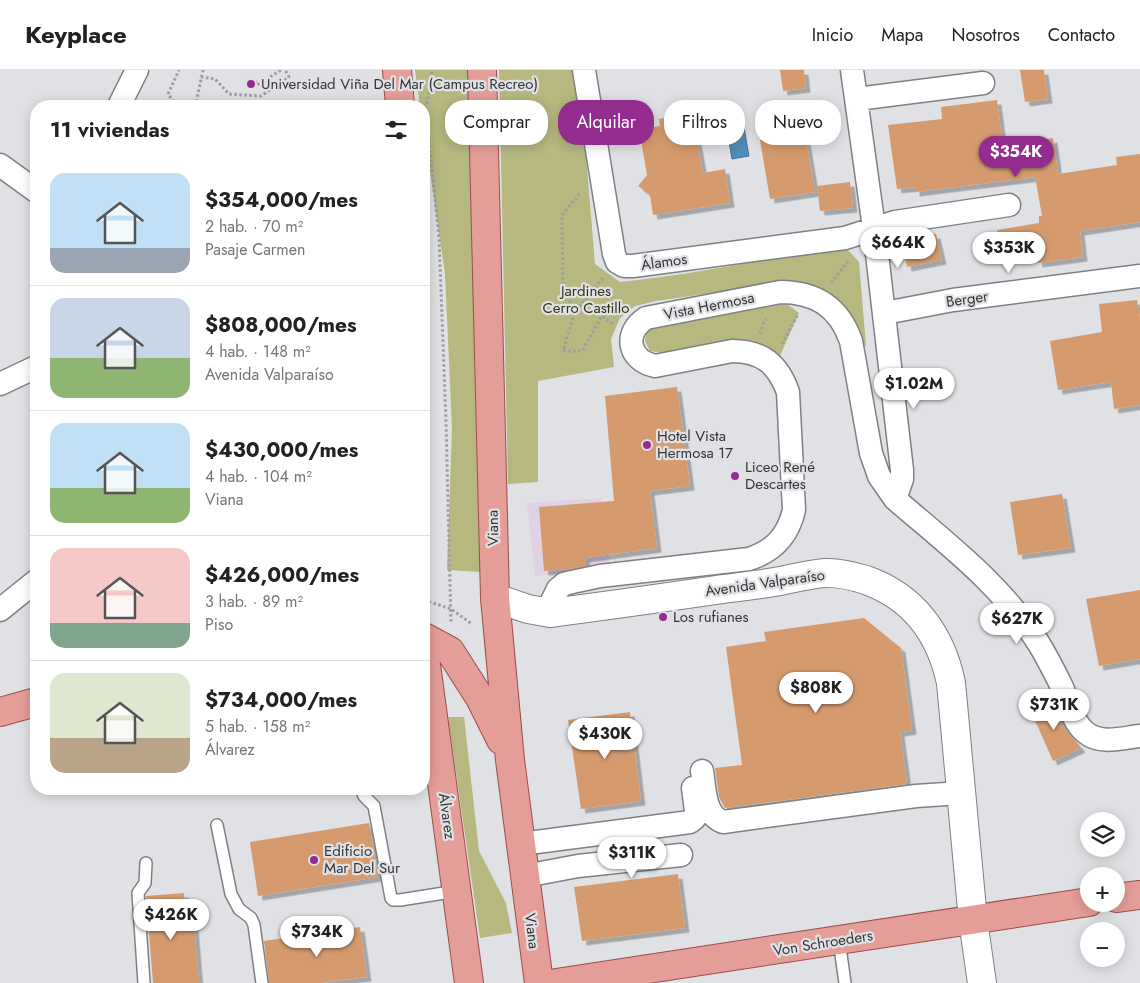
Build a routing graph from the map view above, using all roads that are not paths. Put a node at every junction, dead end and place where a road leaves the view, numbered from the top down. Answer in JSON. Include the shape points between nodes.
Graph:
{"nodes":[{"id":1,"x":137,"y":70,"type":"edge"},
{"id":2,"x":397,"y":70,"type":"edge"},
{"id":3,"x":482,"y":70,"type":"edge"},
{"id":4,"x":584,"y":70,"type":"edge"},
{"id":5,"x":852,"y":70,"type":"edge"},
{"id":6,"x":983,"y":83,"type":"dead end"},
{"id":7,"x":857,"y":99,"type":"junction"},
{"id":8,"x":122,"y":100,"type":"edge"},
{"id":9,"x":400,"y":100,"type":"edge"},
{"id":10,"x":0,"y":165,"type":"edge"},
{"id":11,"x":30,"y":187,"type":"edge"},
{"id":12,"x":1009,"y":205,"type":"dead end"},
{"id":13,"x":874,"y":228,"type":"junction"},
{"id":14,"x":1140,"y":276,"type":"edge"},
{"id":15,"x":885,"y":313,"type":"junction"},
{"id":16,"x":30,"y":370,"type":"edge"},
{"id":17,"x":0,"y":384,"type":"edge"},
{"id":18,"x":895,"y":498,"type":"junction"},
{"id":19,"x":30,"y":586,"type":"edge"},
{"id":20,"x":494,"y":598,"type":"junction"},
{"id":21,"x":0,"y":610,"type":"edge"},
{"id":22,"x":550,"y":613,"type":"junction"},
{"id":23,"x":430,"y":640,"type":"edge"},
{"id":24,"x":30,"y":704,"type":"edge"},
{"id":25,"x":430,"y":709,"type":"edge"},
{"id":26,"x":0,"y":712,"type":"edge"},
{"id":27,"x":1140,"y":736,"type":"edge"},
{"id":28,"x":510,"y":760,"type":"junction"},
{"id":29,"x":961,"y":792,"type":"junction"},
{"id":30,"x":364,"y":795,"type":"edge"},
{"id":31,"x":217,"y":825,"type":"dead end"},
{"id":32,"x":521,"y":844,"type":"junction"},
{"id":33,"x":681,"y":855,"type":"dead end"},
{"id":34,"x":146,"y":863,"type":"dead end"},
{"id":35,"x":525,"y":876,"type":"junction"},
{"id":36,"x":457,"y":891,"type":"junction"},
{"id":37,"x":1140,"y":895,"type":"edge"},
{"id":38,"x":1125,"y":897,"type":"edge"},
{"id":39,"x":1080,"y":903,"type":"edge"},
{"id":40,"x":973,"y":920,"type":"junction"},
{"id":41,"x":839,"y":940,"type":"junction"},
{"id":42,"x":144,"y":983,"type":"edge"},
{"id":43,"x":262,"y":983,"type":"edge"},
{"id":44,"x":469,"y":983,"type":"edge"},
{"id":45,"x":539,"y":983,"type":"edge"},
{"id":46,"x":556,"y":983,"type":"edge"},
{"id":47,"x":845,"y":983,"type":"edge"},
{"id":48,"x":982,"y":983,"type":"edge"}],
"edges":[{"from":1,"to":8,"type":"street"},
{"from":2,"to":9,"type":"main road"},
{"from":3,"to":20,"type":"main road","name":"Viana"},
{"from":4,"to":13,"type":"street","name":"Álamos","via":[[617,262],[624,266],[844,238]]},
{"from":5,"to":7,"type":"street"},
{"from":6,"to":7,"type":"street"},
{"from":7,"to":13,"type":"street"},
{"from":10,"to":11,"type":"street"},
{"from":12,"to":13,"type":"street","name":"Álamos"},
{"from":13,"to":15,"type":"street"},
{"from":14,"to":15,"type":"street","name":"Berger","via":[[953,300]]},
{"from":15,"to":18,"type":"street","via":[[902,470]]},
{"from":16,"to":17,"type":"street"},
{"from":18,"to":22,"type":"street","name":"Vista Hermosa","via":[[879,476],[870,453],[848,330],[821,301],[808,295],[780,292],[646,318],[631,337],[635,353],[647,364],[655,366],[744,351],[767,360],[777,369],[788,392],[794,510],[791,523],[768,551],[749,559],[600,576],[564,584],[554,594]]},
{"from":18,"to":27,"type":"street","name":"Vista Hermosa","via":[[973,565],[1009,601],[1040,644],[1082,729],[1101,739]]},
{"from":19,"to":21,"type":"street"},
{"from":20,"to":22,"type":"street","name":"Avenida Valparaíso","via":[[528,610]]},
{"from":20,"to":28,"type":"main road","name":"Viana"},
{"from":22,"to":29,"type":"street","name":"Avenida Valparaíso","via":[[825,573],[874,583],[905,601],[919,614],[940,646],[951,683]]},
{"from":23,"to":28,"type":"main road","via":[[450,651],[466,673]]},
{"from":24,"to":26,"type":"main road"},
{"from":25,"to":36,"type":"main road","name":"Álvarez"},
{"from":28,"to":32,"type":"main road","name":"Viana"},
{"from":29,"to":32,"type":"street","via":[[723,822],[709,812],[697,778],[695,818],[690,822]]},
{"from":29,"to":40,"type":"street","name":"Avenida Valparaíso"},
{"from":30,"to":36,"type":"lane","via":[[374,806],[391,898],[400,900]]},
{"from":31,"to":43,"type":"lane","via":[[231,894],[239,909],[251,918],[254,925]]},
{"from":32,"to":35,"type":"main road","name":"Viana"},
{"from":33,"to":35,"type":"street","via":[[578,866]]},
{"from":34,"to":42,"type":"lane","via":[[146,880],[138,893]]},
{"from":35,"to":45,"type":"main road","name":"Viana"},
{"from":36,"to":44,"type":"main road","name":"Álvarez"},
{"from":37,"to":38,"type":"main road"},
{"from":39,"to":40,"type":"main road","name":"Von Schroeders"},
{"from":40,"to":41,"type":"main road","name":"Von Schroeders"},
{"from":40,"to":48,"type":"street","name":"Avenida Valparaíso"},
{"from":41,"to":46,"type":"main road","name":"Von Schroeders"},
{"from":41,"to":47,"type":"lane"}]}
